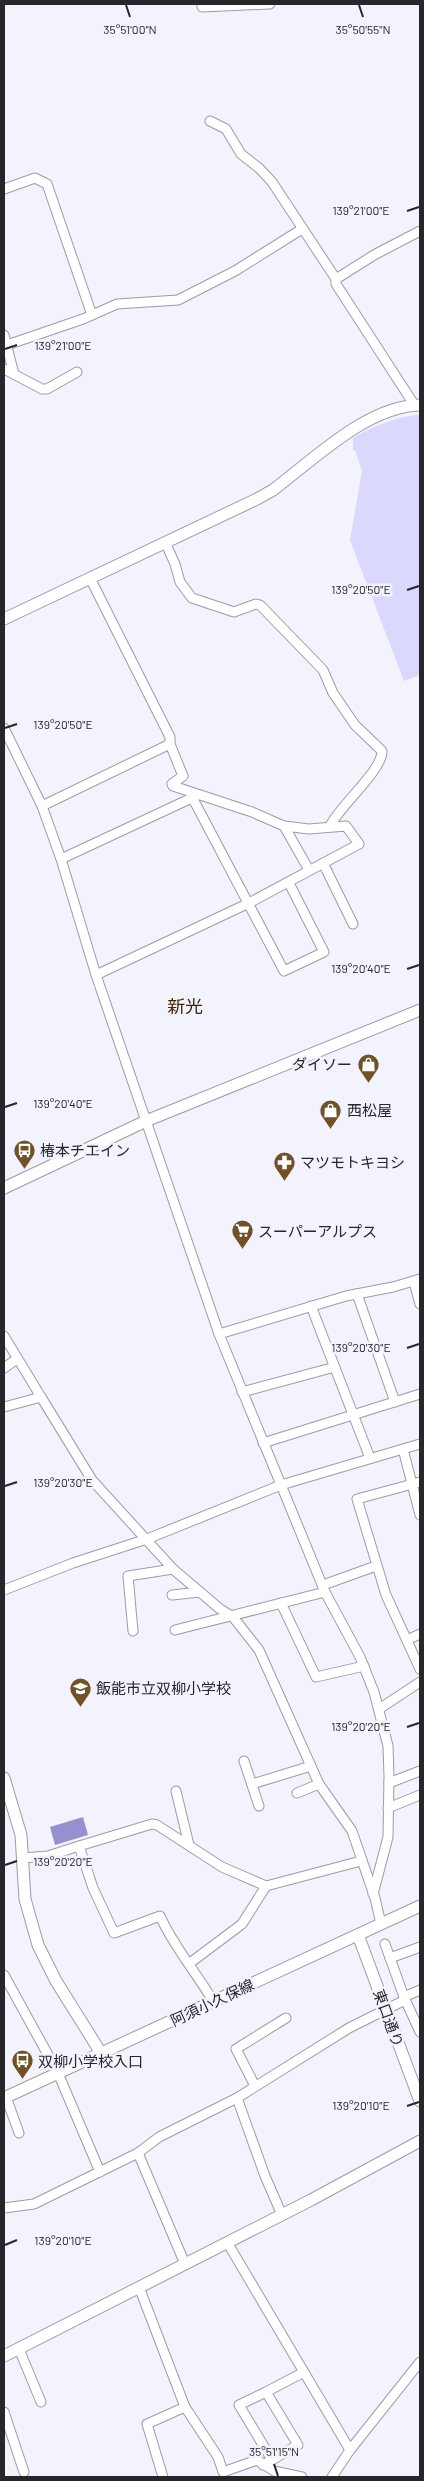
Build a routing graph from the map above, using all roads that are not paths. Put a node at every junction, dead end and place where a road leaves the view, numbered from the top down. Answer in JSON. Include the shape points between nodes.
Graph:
{"nodes":[{"id":1,"x":270,"y":4,"type":"edge"},
{"id":2,"x":202,"y":7,"type":"dead end"},
{"id":3,"x":210,"y":121,"type":"dead end"},
{"id":4,"x":4,"y":189,"type":"edge"},
{"id":5,"x":302,"y":230,"type":"junction"},
{"id":6,"x":420,"y":231,"type":"edge"},
{"id":7,"x":336,"y":278,"type":"junction"},
{"id":8,"x":92,"y":315,"type":"junction"},
{"id":9,"x":4,"y":335,"type":"edge"},
{"id":10,"x":7,"y":345,"type":"junction"},
{"id":11,"x":4,"y":369,"type":"edge"},
{"id":12,"x":76,"y":372,"type":"dead end"},
{"id":13,"x":14,"y":374,"type":"junction"},
{"id":14,"x":418,"y":406,"type":"edge"},
{"id":15,"x":165,"y":542,"type":"junction"},
{"id":16,"x":90,"y":578,"type":"junction"},
{"id":17,"x":4,"y":619,"type":"edge"},
{"id":18,"x":4,"y":728,"type":"edge"},
{"id":19,"x":170,"y":744,"type":"junction"},
{"id":20,"x":194,"y":796,"type":"junction"},
{"id":21,"x":42,"y":806,"type":"junction"},
{"id":22,"x":284,"y":826,"type":"junction"},
{"id":23,"x":330,"y":826,"type":"junction"},
{"id":24,"x":61,"y":859,"type":"junction"},
{"id":25,"x":323,"y":863,"type":"junction"},
{"id":26,"x":309,"y":870,"type":"junction"},
{"id":27,"x":289,"y":883,"type":"junction"},
{"id":28,"x":249,"y":903,"type":"junction"},
{"id":29,"x":353,"y":924,"type":"dead end"},
{"id":30,"x":96,"y":975,"type":"junction"},
{"id":31,"x":420,"y":1010,"type":"edge"},
{"id":32,"x":146,"y":1121,"type":"junction"},
{"id":33,"x":4,"y":1188,"type":"edge"},
{"id":34,"x":417,"y":1281,"type":"edge"},
{"id":35,"x":357,"y":1294,"type":"junction"},
{"id":36,"x":420,"y":1304,"type":"edge"},
{"id":37,"x":311,"y":1306,"type":"junction"},
{"id":38,"x":218,"y":1334,"type":"junction"},
{"id":39,"x":4,"y":1336,"type":"edge"},
{"id":40,"x":17,"y":1359,"type":"junction"},
{"id":41,"x":335,"y":1367,"type":"junction"},
{"id":42,"x":4,"y":1368,"type":"edge"},
{"id":43,"x":242,"y":1392,"type":"junction"},
{"id":44,"x":420,"y":1394,"type":"edge"},
{"id":45,"x":42,"y":1397,"type":"junction"},
{"id":46,"x":395,"y":1402,"type":"junction"},
{"id":47,"x":4,"y":1407,"type":"edge"},
{"id":48,"x":355,"y":1416,"type":"junction"},
{"id":49,"x":263,"y":1442,"type":"junction"},
{"id":50,"x":420,"y":1444,"type":"edge"},
{"id":51,"x":403,"y":1450,"type":"junction"},
{"id":52,"x":370,"y":1458,"type":"junction"},
{"id":53,"x":416,"y":1483,"type":"edge"},
{"id":54,"x":282,"y":1485,"type":"junction"},
{"id":55,"x":420,"y":1515,"type":"edge"},
{"id":56,"x":147,"y":1539,"type":"junction"},
{"id":57,"x":376,"y":1566,"type":"junction"},
{"id":58,"x":173,"y":1569,"type":"junction"},
{"id":59,"x":324,"y":1589,"type":"junction"},
{"id":60,"x":4,"y":1590,"type":"edge"},
{"id":61,"x":200,"y":1592,"type":"junction"},
{"id":62,"x":172,"y":1595,"type":"dead end"},
{"id":63,"x":281,"y":1603,"type":"junction"},
{"id":64,"x":233,"y":1617,"type":"junction"},
{"id":65,"x":175,"y":1630,"type":"dead end"},
{"id":66,"x":133,"y":1631,"type":"dead end"},
{"id":67,"x":420,"y":1634,"type":"edge"},
{"id":68,"x":407,"y":1640,"type":"junction"},
{"id":69,"x":364,"y":1666,"type":"junction"},
{"id":70,"x":420,"y":1669,"type":"edge"},
{"id":71,"x":420,"y":1682,"type":"edge"},
{"id":72,"x":379,"y":1709,"type":"junction"},
{"id":73,"x":244,"y":1762,"type":"dead end"},
{"id":74,"x":310,"y":1766,"type":"junction"},
{"id":75,"x":420,"y":1771,"type":"edge"},
{"id":76,"x":4,"y":1778,"type":"edge"},
{"id":77,"x":389,"y":1783,"type":"junction"},
{"id":78,"x":252,"y":1784,"type":"junction"},
{"id":79,"x":319,"y":1784,"type":"junction"},
{"id":80,"x":176,"y":1791,"type":"dead end"},
{"id":81,"x":297,"y":1793,"type":"dead end"},
{"id":82,"x":420,"y":1795,"type":"edge"},
{"id":83,"x":260,"y":1806,"type":"dead end"},
{"id":84,"x":388,"y":1808,"type":"junction"},
{"id":85,"x":189,"y":1845,"type":"junction"},
{"id":86,"x":79,"y":1846,"type":"junction"},
{"id":87,"x":22,"y":1858,"type":"junction"},
{"id":88,"x":362,"y":1861,"type":"junction"},
{"id":89,"x":266,"y":1886,"type":"junction"},
{"id":90,"x":374,"y":1894,"type":"junction"},
{"id":91,"x":420,"y":1906,"type":"edge"},
{"id":92,"x":381,"y":1924,"type":"junction"},
{"id":93,"x":358,"y":1935,"type":"junction"},
{"id":94,"x":385,"y":1944,"type":"dead end"},
{"id":95,"x":420,"y":1947,"type":"edge"},
{"id":96,"x":390,"y":1958,"type":"junction"},
{"id":97,"x":190,"y":1963,"type":"junction"},
{"id":98,"x":4,"y":1975,"type":"edge"},
{"id":99,"x":420,"y":1990,"type":"edge"},
{"id":100,"x":405,"y":1998,"type":"junction"},
{"id":101,"x":213,"y":2001,"type":"junction"},
{"id":102,"x":386,"y":2008,"type":"junction"},
{"id":103,"x":286,"y":2018,"type":"dead end"},
{"id":104,"x":420,"y":2032,"type":"edge"},
{"id":105,"x":101,"y":2053,"type":"junction"},
{"id":106,"x":58,"y":2073,"type":"junction"},
{"id":107,"x":255,"y":2086,"type":"junction"},
{"id":108,"x":5,"y":2098,"type":"edge"},
{"id":109,"x":237,"y":2098,"type":"junction"},
{"id":110,"x":420,"y":2101,"type":"edge"},
{"id":111,"x":19,"y":2133,"type":"dead end"},
{"id":112,"x":420,"y":2141,"type":"edge"},
{"id":113,"x":138,"y":2153,"type":"junction"},
{"id":114,"x":100,"y":2172,"type":"junction"},
{"id":115,"x":4,"y":2208,"type":"edge"},
{"id":116,"x":282,"y":2214,"type":"junction"},
{"id":117,"x":226,"y":2242,"type":"junction"},
{"id":118,"x":185,"y":2264,"type":"junction"},
{"id":119,"x":139,"y":2288,"type":"junction"},
{"id":120,"x":19,"y":2349,"type":"junction"},
{"id":121,"x":4,"y":2356,"type":"edge"},
{"id":122,"x":420,"y":2362,"type":"edge"},
{"id":123,"x":304,"y":2372,"type":"junction"},
{"id":124,"x":266,"y":2392,"type":"junction"},
{"id":125,"x":41,"y":2402,"type":"dead end"},
{"id":126,"x":186,"y":2407,"type":"junction"},
{"id":127,"x":4,"y":2412,"type":"edge"},
{"id":128,"x":350,"y":2450,"type":"junction"},
{"id":129,"x":272,"y":2460,"type":"junction"},
{"id":130,"x":263,"y":2465,"type":"junction"},
{"id":131,"x":24,"y":2472,"type":"dead end"},
{"id":132,"x":163,"y":2477,"type":"edge"},
{"id":133,"x":302,"y":2477,"type":"edge"},
{"id":134,"x":332,"y":2477,"type":"edge"}],
"edges":[{"from":1,"to":2,"type":"street"},
{"from":3,"to":5,"type":"street","via":[[226,129],[241,154],[272,182]]},
{"from":4,"to":8,"type":"street","via":[[35,178],[47,184]]},
{"from":5,"to":7,"type":"street"},
{"from":5,"to":8,"type":"street","via":[[178,300],[117,304]]},
{"from":6,"to":7,"type":"street"},
{"from":7,"to":14,"type":"street","via":[[336,284]]},
{"from":8,"to":10,"type":"street"},
{"from":9,"to":10,"type":"street"},
{"from":10,"to":13,"type":"street","via":[[6,353]]},
{"from":11,"to":13,"type":"street"},
{"from":12,"to":13,"type":"street","via":[[42,389]]},
{"from":14,"to":15,"type":"street","via":[[366,421],[273,490]]},
{"from":15,"to":16,"type":"street"},
{"from":15,"to":23,"type":"street","via":[[176,564],[180,582],[192,598],[234,612],[260,605],[322,670],[355,724],[382,751],[372,773],[347,800]]},
{"from":16,"to":17,"type":"street"},
{"from":16,"to":19,"type":"street","via":[[168,732]]},
{"from":18,"to":21,"type":"street"},
{"from":19,"to":20,"type":"street","via":[[183,776],[172,784]]},
{"from":19,"to":21,"type":"street"},
{"from":20,"to":22,"type":"street","via":[[252,812]]},
{"from":20,"to":24,"type":"street"},
{"from":20,"to":28,"type":"street"},
{"from":21,"to":24,"type":"street"},
{"from":22,"to":23,"type":"street","via":[[310,829]]},
{"from":22,"to":26,"type":"street"},
{"from":23,"to":25,"type":"street","via":[[346,826],[359,844]]},
{"from":24,"to":30,"type":"street"},
{"from":25,"to":26,"type":"street"},
{"from":25,"to":29,"type":"street"},
{"from":26,"to":27,"type":"street"},
{"from":27,"to":28,"type":"street"},
{"from":27,"to":28,"type":"street","via":[[324,952],[284,971]]},
{"from":28,"to":30,"type":"street"},
{"from":30,"to":32,"type":"street"},
{"from":31,"to":32,"type":"street"},
{"from":32,"to":33,"type":"street"},
{"from":32,"to":38,"type":"street"},
{"from":34,"to":35,"type":"street"},
{"from":34,"to":36,"type":"street"},
{"from":35,"to":37,"type":"street"},
{"from":35,"to":46,"type":"street"},
{"from":37,"to":38,"type":"street"},
{"from":37,"to":41,"type":"street"},
{"from":38,"to":43,"type":"street"},
{"from":39,"to":40,"type":"street"},
{"from":40,"to":42,"type":"street"},
{"from":40,"to":45,"type":"street"},
{"from":41,"to":43,"type":"street"},
{"from":41,"to":48,"type":"street"},
{"from":43,"to":49,"type":"street"},
{"from":44,"to":46,"type":"street"},
{"from":45,"to":47,"type":"street"},
{"from":45,"to":56,"type":"street","via":[[92,1480]]},
{"from":46,"to":48,"type":"street"},
{"from":48,"to":49,"type":"street"},
{"from":48,"to":52,"type":"street"},
{"from":49,"to":54,"type":"street"},
{"from":50,"to":51,"type":"street"},
{"from":51,"to":52,"type":"street"},
{"from":51,"to":53,"type":"street"},
{"from":52,"to":54,"type":"street"},
{"from":53,"to":55,"type":"street"},
{"from":53,"to":57,"type":"street","via":[[357,1499]]},
{"from":54,"to":56,"type":"street"},
{"from":54,"to":59,"type":"street"},
{"from":56,"to":58,"type":"street"},
{"from":56,"to":60,"type":"street"},
{"from":57,"to":59,"type":"street"},
{"from":57,"to":68,"type":"street"},
{"from":58,"to":61,"type":"street"},
{"from":58,"to":66,"type":"street","via":[[128,1576]]},
{"from":59,"to":63,"type":"street"},
{"from":59,"to":69,"type":"street"},
{"from":61,"to":62,"type":"street"},
{"from":61,"to":64,"type":"street"},
{"from":63,"to":64,"type":"street"},
{"from":63,"to":69,"type":"street","via":[[316,1677]]},
{"from":64,"to":65,"type":"street"},
{"from":64,"to":74,"type":"street","via":[[264,1659]]},
{"from":67,"to":68,"type":"street"},
{"from":68,"to":70,"type":"street"},
{"from":69,"to":72,"type":"street"},
{"from":71,"to":72,"type":"street"},
{"from":72,"to":77,"type":"street","via":[[388,1746]]},
{"from":73,"to":78,"type":"street"},
{"from":74,"to":78,"type":"street"},
{"from":74,"to":79,"type":"street"},
{"from":75,"to":77,"type":"street"},
{"from":76,"to":87,"type":"street","via":[[20,1835]]},
{"from":77,"to":84,"type":"street"},
{"from":78,"to":83,"type":"street"},
{"from":79,"to":81,"type":"street"},
{"from":79,"to":88,"type":"street","via":[[352,1831]]},
{"from":80,"to":85,"type":"street"},
{"from":82,"to":84,"type":"street"},
{"from":84,"to":90,"type":"street","via":[[388,1838]]},
{"from":85,"to":86,"type":"street","via":[[152,1824]]},
{"from":85,"to":89,"type":"street","via":[[222,1867]]},
{"from":86,"to":87,"type":"street","via":[[48,1856]]},
{"from":86,"to":97,"type":"street","via":[[93,1888],[114,1933],[160,1916],[176,1946]]},
{"from":87,"to":105,"type":"street","via":[[25,1899],[38,1945],[56,1981]]},
{"from":88,"to":89,"type":"street"},
{"from":88,"to":90,"type":"street"},
{"from":89,"to":97,"type":"street","via":[[242,1924]]},
{"from":90,"to":92,"type":"street"},
{"from":91,"to":92,"type":"street","name":"阿須小久保線"},
{"from":92,"to":93,"type":"street","name":"阿須小久保線"},
{"from":93,"to":101,"type":"street","name":"阿須小久保線"},
{"from":93,"to":102,"type":"street","name":"東口通り"},
{"from":94,"to":96,"type":"street"},
{"from":95,"to":96,"type":"street"},
{"from":96,"to":100,"type":"street"},
{"from":97,"to":101,"type":"street"},
{"from":98,"to":106,"type":"street"},
{"from":99,"to":100,"type":"street"},
{"from":100,"to":102,"type":"street"},
{"from":100,"to":104,"type":"street"},
{"from":101,"to":105,"type":"street","name":"阿須小久保線"},
{"from":102,"to":107,"type":"street"},
{"from":102,"to":110,"type":"street","name":"東口通り"},
{"from":103,"to":107,"type":"street","via":[[236,2050]]},
{"from":105,"to":106,"type":"street","name":"阿須小久保線"},
{"from":106,"to":108,"type":"street","name":"阿須小久保線"},
{"from":106,"to":114,"type":"street"},
{"from":107,"to":109,"type":"street"},
{"from":108,"to":111,"type":"street"},
{"from":109,"to":113,"type":"street","via":[[159,2137]]},
{"from":109,"to":116,"type":"street"},
{"from":112,"to":116,"type":"street"},
{"from":113,"to":114,"type":"street"},
{"from":113,"to":118,"type":"street"},
{"from":114,"to":115,"type":"street","via":[[34,2204]]},
{"from":116,"to":117,"type":"street"},
{"from":117,"to":118,"type":"street"},
{"from":117,"to":123,"type":"street"},
{"from":118,"to":119,"type":"street"},
{"from":119,"to":120,"type":"street"},
{"from":119,"to":126,"type":"street"},
{"from":120,"to":121,"type":"street"},
{"from":120,"to":125,"type":"street"},
{"from":122,"to":128,"type":"street"},
{"from":123,"to":124,"type":"street"},
{"from":123,"to":128,"type":"street"},
{"from":124,"to":129,"type":"street","via":[[298,2445]]},
{"from":124,"to":129,"type":"street","via":[[240,2406]]},
{"from":126,"to":130,"type":"street","via":[[218,2457],[223,2472],[257,2460]]},
{"from":126,"to":132,"type":"street","via":[[146,2424]]},
{"from":127,"to":131,"type":"street"},
{"from":128,"to":134,"type":"street"},
{"from":129,"to":130,"type":"street"},
{"from":130,"to":133,"type":"street"}]}
